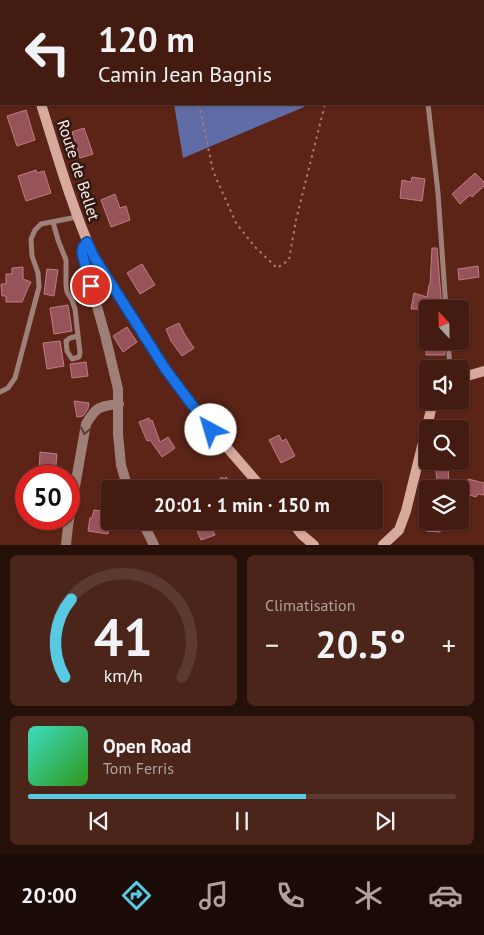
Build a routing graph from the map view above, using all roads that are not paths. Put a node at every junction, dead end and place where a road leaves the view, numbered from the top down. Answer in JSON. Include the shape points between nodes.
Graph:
{"nodes":[{"id":1,"x":41,"y":105,"type":"edge"},
{"id":2,"x":428,"y":105,"type":"edge"},
{"id":3,"x":78,"y":216,"type":"junction"},
{"id":4,"x":53,"y":222,"type":"junction"},
{"id":5,"x":87,"y":242,"type":"junction"},
{"id":6,"x":445,"y":300,"type":"edge"},
{"id":7,"x":78,"y":336,"type":"dead end"},
{"id":8,"x":484,"y":371,"type":"edge"},
{"id":9,"x":469,"y":375,"type":"edge"},
{"id":10,"x":0,"y":392,"type":"edge"},
{"id":11,"x":119,"y":404,"type":"junction"},
{"id":12,"x":431,"y":410,"type":"edge"},
{"id":13,"x":125,"y":480,"type":"edge"},
{"id":14,"x":255,"y":480,"type":"edge"},
{"id":15,"x":146,"y":530,"type":"edge"},
{"id":16,"x":298,"y":530,"type":"edge"},
{"id":17,"x":66,"y":545,"type":"edge"},
{"id":18,"x":154,"y":545,"type":"edge"},
{"id":19,"x":314,"y":545,"type":"edge"},
{"id":20,"x":383,"y":545,"type":"edge"}],
"edges":[{"from":1,"to":3,"type":"main road","name":"Route de Bellet"},
{"from":2,"to":6,"type":"lane"},
{"from":3,"to":4,"type":"lane"},
{"from":3,"to":5,"type":"main road","name":"Route de Bellet"},
{"from":4,"to":7,"type":"lane","via":[[66,260],[67,292],[75,309]]},
{"from":4,"to":10,"type":"lane","via":[[41,224],[31,239],[39,287],[15,378],[8,388]]},
{"from":5,"to":11,"type":"street","via":[[82,253],[105,335]]},
{"from":5,"to":14,"type":"main road","name":"Route de Bellet","via":[[166,370],[211,430]]},
{"from":8,"to":9,"type":"main road"},
{"from":11,"to":13,"type":"street","via":[[118,434]]},
{"from":11,"to":17,"type":"street","one_way":true,"via":[[94,411],[86,424]]},
{"from":12,"to":20,"type":"main road","via":[[406,511],[399,530]]},
{"from":15,"to":18,"type":"street"},
{"from":16,"to":19,"type":"main road"}]}
